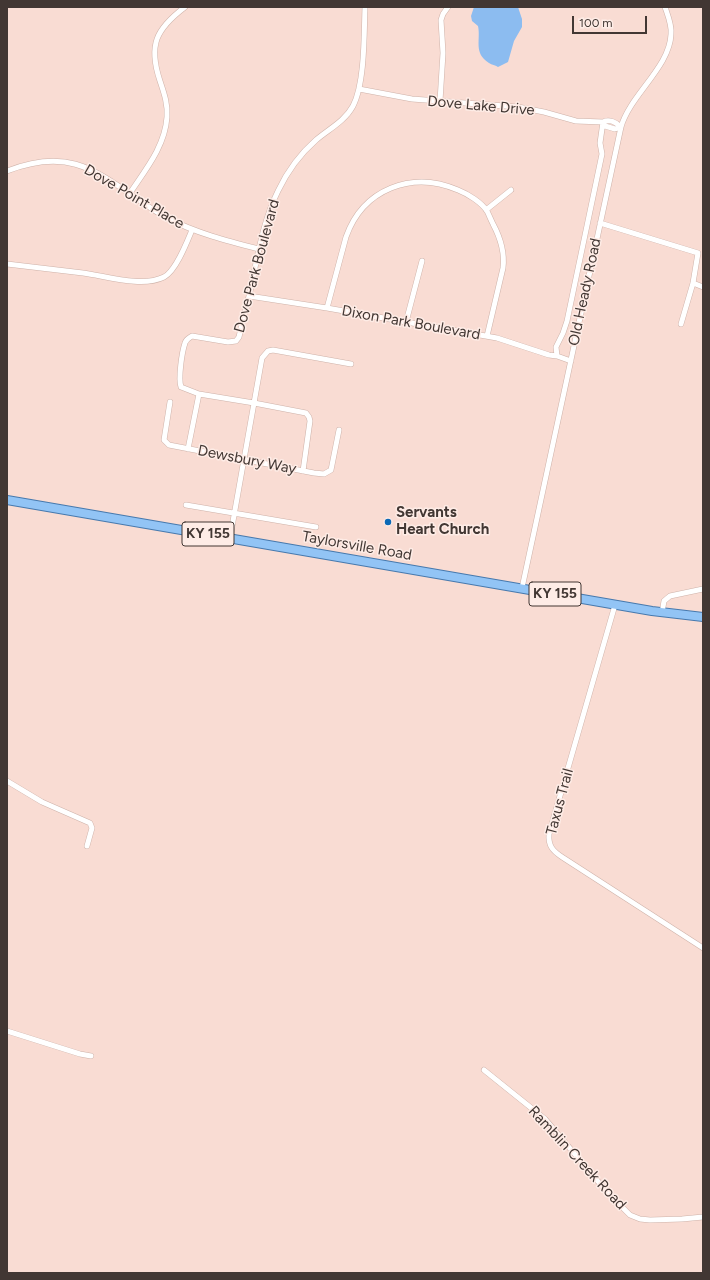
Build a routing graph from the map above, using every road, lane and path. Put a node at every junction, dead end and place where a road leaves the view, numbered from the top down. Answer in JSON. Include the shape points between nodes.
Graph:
{"nodes":[{"id":1,"x":185,"y":7,"type":"edge"},
{"id":2,"x":365,"y":7,"type":"edge"},
{"id":3,"x":448,"y":7,"type":"edge"},
{"id":4,"x":665,"y":7,"type":"edge"},
{"id":5,"x":359,"y":89,"type":"junction"},
{"id":6,"x":440,"y":101,"type":"junction"},
{"id":7,"x":603,"y":122,"type":"junction"},
{"id":8,"x":621,"y":127,"type":"junction"},
{"id":9,"x":7,"y":171,"type":"edge"},
{"id":10,"x":511,"y":190,"type":"dead end"},
{"id":11,"x":130,"y":193,"type":"junction"},
{"id":12,"x":486,"y":210,"type":"junction"},
{"id":13,"x":600,"y":223,"type":"junction"},
{"id":14,"x":192,"y":230,"type":"junction"},
{"id":15,"x":259,"y":249,"type":"junction"},
{"id":16,"x":422,"y":261,"type":"dead end"},
{"id":17,"x":7,"y":264,"type":"edge"},
{"id":18,"x":692,"y":283,"type":"junction"},
{"id":19,"x":703,"y":287,"type":"edge"},
{"id":20,"x":249,"y":296,"type":"junction"},
{"id":21,"x":327,"y":308,"type":"junction"},
{"id":22,"x":406,"y":322,"type":"junction"},
{"id":23,"x":681,"y":324,"type":"dead end"},
{"id":24,"x":487,"y":336,"type":"junction"},
{"id":25,"x":557,"y":356,"type":"junction"},
{"id":26,"x":571,"y":361,"type":"junction"},
{"id":27,"x":351,"y":364,"type":"dead end"},
{"id":28,"x":199,"y":394,"type":"junction"},
{"id":29,"x":170,"y":402,"type":"dead end"},
{"id":30,"x":254,"y":403,"type":"junction"},
{"id":31,"x":339,"y":430,"type":"dead end"},
{"id":32,"x":188,"y":449,"type":"junction"},
{"id":33,"x":244,"y":460,"type":"junction"},
{"id":34,"x":303,"y":470,"type":"junction"},
{"id":35,"x":7,"y":500,"type":"edge"},
{"id":36,"x":186,"y":505,"type":"dead end"},
{"id":37,"x":234,"y":513,"type":"junction"},
{"id":38,"x":316,"y":527,"type":"dead end"},
{"id":39,"x":230,"y":538,"type":"junction"},
{"id":40,"x":522,"y":588,"type":"junction"},
{"id":41,"x":703,"y":589,"type":"edge"},
{"id":42,"x":615,"y":605,"type":"junction"},
{"id":43,"x":662,"y":613,"type":"junction"},
{"id":44,"x":703,"y":617,"type":"edge"},
{"id":45,"x":7,"y":781,"type":"edge"},
{"id":46,"x":87,"y":846,"type":"dead end"},
{"id":47,"x":703,"y":948,"type":"edge"},
{"id":48,"x":7,"y":1031,"type":"edge"},
{"id":49,"x":91,"y":1056,"type":"dead end"},
{"id":50,"x":484,"y":1070,"type":"dead end"},
{"id":51,"x":703,"y":1217,"type":"edge"}],
"edges":[{"from":1,"to":11,"type":"street","via":[[168,21],[159,34],[154,55],[167,104],[166,123],[157,152]]},
{"from":2,"to":5,"type":"street","name":"Dove Park Boulevard"},
{"from":3,"to":6,"type":"street","via":[[442,20]]},
{"from":4,"to":8,"type":"street","name":"Old Heady Road","via":[[671,28],[667,51],[626,113]]},
{"from":5,"to":6,"type":"street","name":"Dove Lake Drive","via":[[412,99]]},
{"from":5,"to":15,"type":"street","name":"Dove Park Boulevard","via":[[353,105],[343,119],[315,141],[287,174],[270,209]]},
{"from":6,"to":7,"type":"street","name":"Dove Lake Drive","via":[[518,107],[576,121]]},
{"from":7,"to":8,"type":"street","name":"Dove Lake Drive","via":[[605,126]]},
{"from":7,"to":25,"type":"street","via":[[600,143],[602,154],[564,334],[556,347]]},
{"from":8,"to":13,"type":"street","name":"Old Heady Road"},
{"from":9,"to":11,"type":"street","name":"Dove Point Place","via":[[47,161],[67,162],[91,169]]},
{"from":10,"to":12,"type":"street"},
{"from":11,"to":14,"type":"street","name":"Dove Point Place","via":[[165,217]]},
{"from":12,"to":21,"type":"street","via":[[463,192],[435,182],[405,183],[393,186],[375,197],[350,227]]},
{"from":12,"to":24,"type":"street","via":[[500,238],[504,257]]},
{"from":13,"to":18,"type":"street","via":[[698,252]]},
{"from":13,"to":26,"type":"street","name":"Old Heady Road"},
{"from":14,"to":15,"type":"street","name":"Dove Point Place"},
{"from":14,"to":17,"type":"street","via":[[182,254],[166,276],[151,281]]},
{"from":15,"to":20,"type":"street","name":"Dove Park Boulevard"},
{"from":16,"to":22,"type":"street"},
{"from":18,"to":19,"type":"street"},
{"from":18,"to":23,"type":"street"},
{"from":20,"to":21,"type":"street","name":"Dixon Park Boulevard"},
{"from":20,"to":28,"type":"street","name":"Dove Park Boulevard","via":[[236,341],[192,336],[185,343],[179,382],[181,387]]},
{"from":21,"to":22,"type":"street","name":"Dixon Park Boulevard"},
{"from":22,"to":24,"type":"street","name":"Dixon Park Boulevard"},
{"from":24,"to":25,"type":"street","name":"Dixon Park Boulevard"},
{"from":25,"to":26,"type":"street","name":"Dixon Park Boulevard"},
{"from":26,"to":40,"type":"street","name":"Old Heady Road"},
{"from":27,"to":30,"type":"street","via":[[268,351],[262,358]]},
{"from":28,"to":30,"type":"street","name":"Dove Park Boulevard"},
{"from":28,"to":32,"type":"street"},
{"from":29,"to":32,"type":"street","name":"Dewsbury Way","via":[[164,440],[168,446]]},
{"from":30,"to":33,"type":"street"},
{"from":30,"to":34,"type":"street","name":"Dove Park Boulevard","via":[[300,411],[309,417]]},
{"from":31,"to":34,"type":"street","name":"Dewsbury Way","via":[[331,470],[324,474]]},
{"from":32,"to":33,"type":"street","name":"Dewsbury Way"},
{"from":33,"to":34,"type":"street","name":"Dewsbury Way"},
{"from":33,"to":37,"type":"street"},
{"from":35,"to":39,"type":"main road","name":"Taylorsville Road","number":"KY 155"},
{"from":36,"to":37,"type":"street"},
{"from":37,"to":38,"type":"street"},
{"from":37,"to":39,"type":"street"},
{"from":39,"to":40,"type":"main road","name":"Taylorsville Road","number":"KY 155"},
{"from":40,"to":42,"type":"main road","name":"Taylorsville Road","number":"KY 155"},
{"from":41,"to":43,"type":"street","via":[[670,596],[664,601]]},
{"from":42,"to":43,"type":"main road","name":"Taylorsville Road","number":"KY 155"},
{"from":42,"to":47,"type":"street","name":"Taxus Trail","via":[[549,834],[550,844],[562,857]]},
{"from":43,"to":44,"type":"main road","name":"Taylorsville Road","number":"KY 155"},
{"from":45,"to":46,"type":"street","via":[[42,802],[90,823],[92,828]]},
{"from":48,"to":49,"type":"street"},
{"from":50,"to":51,"type":"street","name":"Ramblin Creek Road","via":[[545,1119],[630,1215],[659,1221]]}]}
